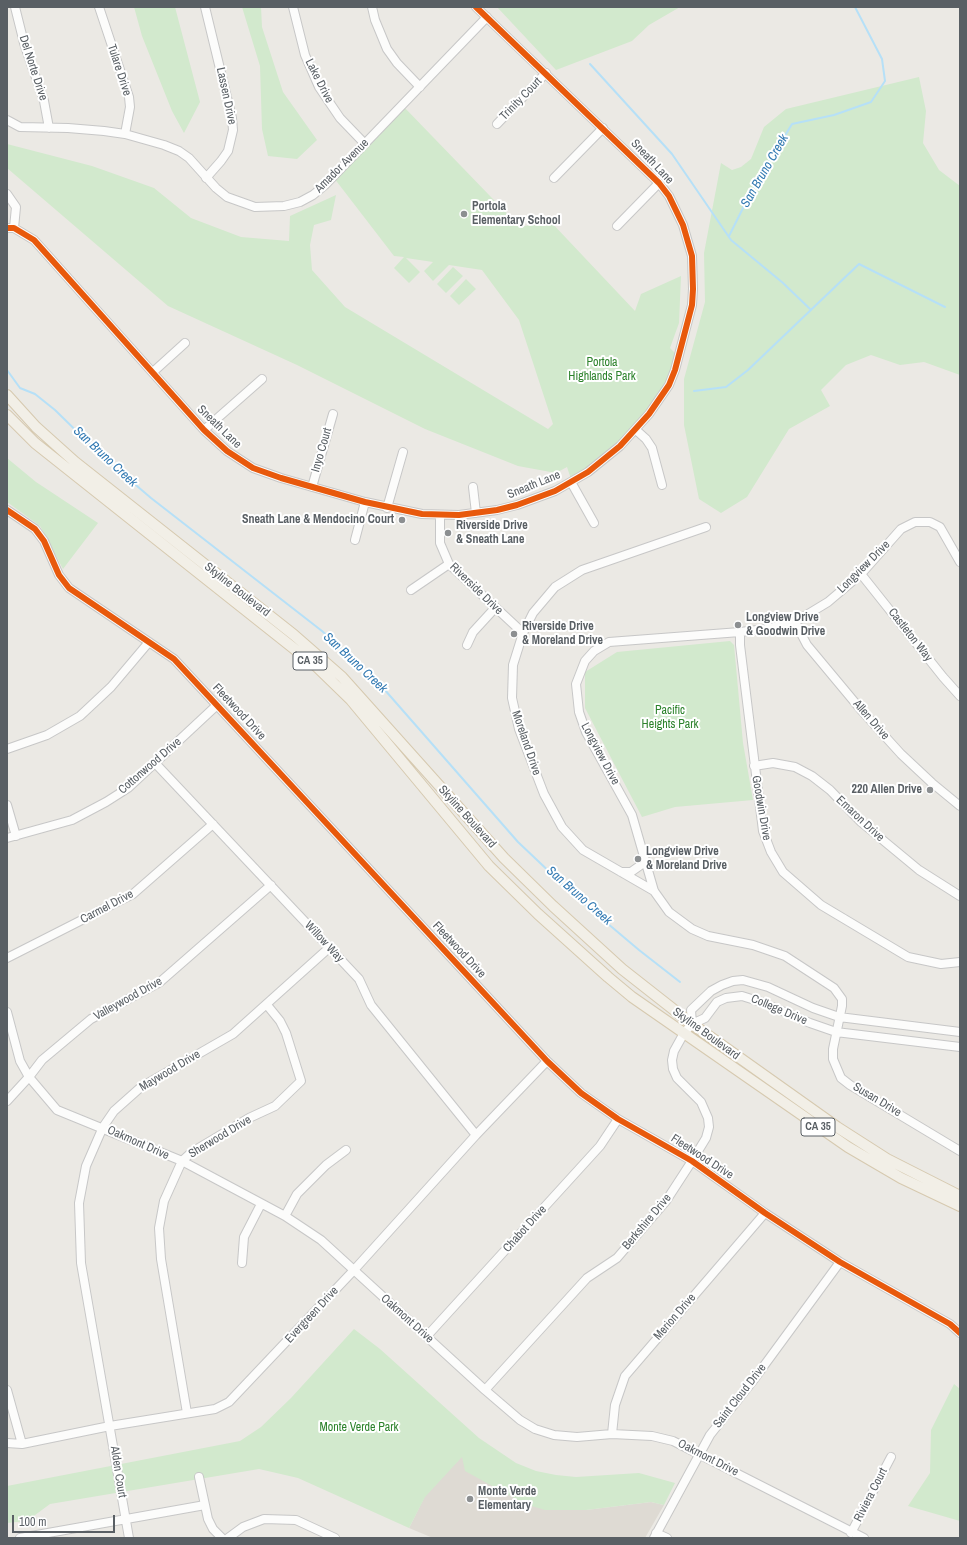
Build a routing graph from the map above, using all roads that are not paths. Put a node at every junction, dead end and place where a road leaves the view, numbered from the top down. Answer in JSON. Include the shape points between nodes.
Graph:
{"nodes":[{"id":1,"x":15,"y":7,"type":"edge"},
{"id":2,"x":99,"y":7,"type":"edge"},
{"id":3,"x":204,"y":7,"type":"edge"},
{"id":4,"x":293,"y":7,"type":"edge"},
{"id":5,"x":372,"y":7,"type":"edge"},
{"id":6,"x":476,"y":7,"type":"edge"},
{"id":7,"x":487,"y":17,"type":"junction"},
{"id":8,"x":546,"y":73,"type":"junction"},
{"id":9,"x":420,"y":87,"type":"junction"},
{"id":10,"x":7,"y":120,"type":"edge"},
{"id":11,"x":497,"y":124,"type":"dead end"},
{"id":12,"x":48,"y":128,"type":"junction"},
{"id":13,"x":603,"y":128,"type":"junction"},
{"id":14,"x":125,"y":134,"type":"junction"},
{"id":15,"x":365,"y":144,"type":"junction"},
{"id":16,"x":206,"y":178,"type":"junction"},
{"id":17,"x":554,"y":178,"type":"dead end"},
{"id":18,"x":659,"y":183,"type":"junction"},
{"id":19,"x":7,"y":194,"type":"edge"},
{"id":20,"x":617,"y":226,"type":"dead end"},
{"id":21,"x":11,"y":228,"type":"edge"},
{"id":22,"x":185,"y":343,"type":"dead end"},
{"id":23,"x":152,"y":372,"type":"junction"},
{"id":24,"x":262,"y":379,"type":"dead end"},
{"id":25,"x":7,"y":395,"type":"edge"},
{"id":26,"x":333,"y":414,"type":"dead end"},
{"id":27,"x":7,"y":415,"type":"edge"},
{"id":28,"x":204,"y":430,"type":"junction"},
{"id":29,"x":636,"y":430,"type":"junction"},
{"id":30,"x":403,"y":452,"type":"dead end"},
{"id":31,"x":571,"y":482,"type":"junction"},
{"id":32,"x":662,"y":485,"type":"dead end"},
{"id":33,"x":312,"y":487,"type":"junction"},
{"id":34,"x":473,"y":487,"type":"dead end"},
{"id":35,"x":365,"y":502,"type":"junction"},
{"id":36,"x":387,"y":508,"type":"junction"},
{"id":37,"x":7,"y":510,"type":"edge"},
{"id":38,"x":476,"y":513,"type":"junction"},
{"id":39,"x":440,"y":515,"type":"junction"},
{"id":40,"x":594,"y":523,"type":"dead end"},
{"id":41,"x":706,"y":526,"type":"dead end"},
{"id":42,"x":355,"y":540,"type":"dead end"},
{"id":43,"x":960,"y":562,"type":"edge"},
{"id":44,"x":449,"y":564,"type":"junction"},
{"id":45,"x":861,"y":574,"type":"junction"},
{"id":46,"x":412,"y":590,"type":"dead end"},
{"id":47,"x":495,"y":608,"type":"junction"},
{"id":48,"x":795,"y":622,"type":"junction"},
{"id":49,"x":740,"y":632,"type":"junction"},
{"id":50,"x":523,"y":633,"type":"junction"},
{"id":51,"x":149,"y":642,"type":"junction"},
{"id":52,"x":467,"y":646,"type":"dead end"},
{"id":53,"x":960,"y":696,"type":"edge"},
{"id":54,"x":217,"y":705,"type":"junction"},
{"id":55,"x":7,"y":749,"type":"edge"},
{"id":56,"x":155,"y":763,"type":"junction"},
{"id":57,"x":754,"y":766,"type":"junction"},
{"id":58,"x":7,"y":806,"type":"edge"},
{"id":59,"x":960,"y":806,"type":"edge"},
{"id":60,"x":213,"y":824,"type":"junction"},
{"id":61,"x":16,"y":836,"type":"junction"},
{"id":62,"x":7,"y":838,"type":"edge"},
{"id":63,"x":645,"y":862,"type":"junction"},
{"id":64,"x":620,"y":872,"type":"junction"},
{"id":65,"x":271,"y":885,"type":"junction"},
{"id":66,"x":654,"y":891,"type":"junction"},
{"id":67,"x":960,"y":896,"type":"edge"},
{"id":68,"x":330,"y":947,"type":"junction"},
{"id":69,"x":7,"y":958,"type":"edge"},
{"id":70,"x":960,"y":962,"type":"edge"},
{"id":71,"x":267,"y":1004,"type":"junction"},
{"id":72,"x":7,"y":1012,"type":"edge"},
{"id":73,"x":692,"y":1024,"type":"junction"},
{"id":74,"x":837,"y":1025,"type":"junction"},
{"id":75,"x":960,"y":1032,"type":"edge"},
{"id":76,"x":684,"y":1033,"type":"junction"},
{"id":77,"x":960,"y":1047,"type":"edge"},
{"id":78,"x":547,"y":1061,"type":"junction"},
{"id":79,"x":29,"y":1077,"type":"junction"},
{"id":80,"x":7,"y":1101,"type":"edge"},
{"id":81,"x":618,"y":1119,"type":"junction"},
{"id":82,"x":102,"y":1127,"type":"junction"},
{"id":83,"x":476,"y":1135,"type":"junction"},
{"id":84,"x":346,"y":1150,"type":"dead end"},
{"id":85,"x":960,"y":1151,"type":"edge"},
{"id":86,"x":182,"y":1161,"type":"junction"},
{"id":87,"x":692,"y":1161,"type":"junction"},
{"id":88,"x":960,"y":1196,"type":"edge"},
{"id":89,"x":260,"y":1204,"type":"junction"},
{"id":90,"x":960,"y":1206,"type":"edge"},
{"id":91,"x":765,"y":1214,"type":"junction"},
{"id":92,"x":285,"y":1216,"type":"junction"},
{"id":93,"x":242,"y":1262,"type":"dead end"},
{"id":94,"x":840,"y":1262,"type":"junction"},
{"id":95,"x":354,"y":1270,"type":"junction"},
{"id":96,"x":960,"y":1333,"type":"edge"},
{"id":97,"x":427,"y":1336,"type":"junction"},
{"id":98,"x":7,"y":1390,"type":"edge"},
{"id":99,"x":485,"y":1390,"type":"junction"},
{"id":100,"x":187,"y":1413,"type":"junction"},
{"id":101,"x":110,"y":1426,"type":"junction"},
{"id":102,"x":612,"y":1434,"type":"junction"},
{"id":103,"x":7,"y":1443,"type":"edge"},
{"id":104,"x":22,"y":1444,"type":"junction"},
{"id":105,"x":699,"y":1453,"type":"junction"},
{"id":106,"x":891,"y":1457,"type":"dead end"},
{"id":107,"x":199,"y":1477,"type":"dead end"},
{"id":108,"x":205,"y":1504,"type":"junction"},
{"id":109,"x":125,"y":1518,"type":"junction"},
{"id":110,"x":851,"y":1533,"type":"junction"},
{"id":111,"x":655,"y":1536,"type":"edge"},
{"id":112,"x":23,"y":1538,"type":"edge"},
{"id":113,"x":128,"y":1538,"type":"edge"},
{"id":114,"x":222,"y":1538,"type":"edge"},
{"id":115,"x":228,"y":1538,"type":"edge"},
{"id":116,"x":336,"y":1538,"type":"edge"},
{"id":117,"x":667,"y":1538,"type":"edge"},
{"id":118,"x":864,"y":1538,"type":"edge"}],
"edges":[{"from":1,"to":12,"type":"street","name":"Del Norte Drive","via":[[44,102]]},
{"from":2,"to":14,"type":"street","name":"Tulare Drive","via":[[129,97],[129,116]]},
{"from":3,"to":16,"type":"street","name":"Lassen Drive","via":[[233,130],[228,151]]},
{"from":4,"to":15,"type":"street","name":"Lake Drive","via":[[305,55],[319,87],[340,118]]},
{"from":5,"to":9,"type":"street","via":[[387,49]]},
{"from":6,"to":7,"type":"street","name":"Sneath Lane"},
{"from":7,"to":8,"type":"street","name":"Sneath Lane"},
{"from":7,"to":9,"type":"street","name":"Amador Avenue"},
{"from":8,"to":11,"type":"street","name":"Trinity Court"},
{"from":8,"to":13,"type":"street","name":"Sneath Lane"},
{"from":9,"to":15,"type":"street","name":"Amador Avenue"},
{"from":10,"to":12,"type":"street","name":"Amador Avenue","via":[[20,127]]},
{"from":12,"to":14,"type":"street","name":"Amador Avenue","via":[[85,128]]},
{"from":13,"to":17,"type":"street"},
{"from":13,"to":18,"type":"street","name":"Sneath Lane"},
{"from":14,"to":16,"type":"street","name":"Amador Avenue","via":[[179,151],[189,158]]},
{"from":15,"to":16,"type":"street","name":"Amador Avenue","via":[[313,195],[284,206],[255,207],[240,203],[227,197]]},
{"from":18,"to":20,"type":"street"},
{"from":18,"to":29,"type":"street","name":"Sneath Lane","via":[[676,210],[688,240],[693,273],[692,305],[669,385]]},
{"from":19,"to":21,"type":"street","via":[[16,207]]},
{"from":21,"to":23,"type":"street","name":"Sneath Lane","via":[[34,240],[44,249]]},
{"from":22,"to":23,"type":"street"},
{"from":23,"to":28,"type":"street","name":"Sneath Lane"},
{"from":24,"to":28,"type":"street"},
{"from":25,"to":73,"type":"main road","name":"Skyline Boulevard","number":"CA 35","via":[[41,432],[80,467],[321,658],[362,697],[462,813],[528,883],[622,969]]},
{"from":26,"to":33,"type":"street","name":"Inyo Court"},
{"from":27,"to":76,"type":"main road","name":"Skyline Boulevard","number":"CA 35","via":[[35,442],[316,666],[351,700],[466,839],[514,890],[608,977]]},
{"from":28,"to":33,"type":"street","name":"Sneath Lane","via":[[226,451],[253,468]]},
{"from":29,"to":31,"type":"street","name":"Sneath Lane","via":[[604,460]]},
{"from":29,"to":32,"type":"street","via":[[652,448]]},
{"from":30,"to":36,"type":"street"},
{"from":31,"to":38,"type":"street","name":"Sneath Lane","via":[[518,505]]},
{"from":31,"to":40,"type":"street"},
{"from":33,"to":35,"type":"street","name":"Sneath Lane"},
{"from":34,"to":38,"type":"street"},
{"from":35,"to":36,"type":"street","name":"Sneath Lane"},
{"from":35,"to":42,"type":"street"},
{"from":36,"to":39,"type":"street","name":"Sneath Lane"},
{"from":37,"to":51,"type":"street","name":"Fleetwood Drive","via":[[35,529],[44,541],[59,575],[69,588]]},
{"from":38,"to":39,"type":"street","name":"Sneath Lane"},
{"from":39,"to":44,"type":"street","name":"Riverside Drive","via":[[440,543]]},
{"from":41,"to":50,"type":"street","name":"Moreland Drive","via":[[582,570],[569,577],[544,599],[533,613]]},
{"from":43,"to":45,"type":"street","name":"Longview Drive","via":[[940,528],[930,522],[915,522],[901,529]]},
{"from":44,"to":46,"type":"street"},
{"from":44,"to":47,"type":"street","name":"Riverside Drive"},
{"from":45,"to":48,"type":"street","name":"Longview Drive","via":[[828,602]]},
{"from":45,"to":53,"type":"street","name":"Castleton Way"},
{"from":47,"to":50,"type":"street","name":"Riverside Drive"},
{"from":47,"to":52,"type":"street","via":[[473,632]]},
{"from":48,"to":49,"type":"street","name":"Longview Drive"},
{"from":48,"to":59,"type":"street","name":"Allen Drive","via":[[807,645],[901,754]]},
{"from":49,"to":57,"type":"street","name":"Goodwin Drive"},
{"from":49,"to":63,"type":"street","name":"Longview Drive","via":[[609,642],[594,651],[586,660],[576,684],[579,712],[586,732],[632,815]]},
{"from":50,"to":64,"type":"street","name":"Moreland Drive","via":[[513,665],[512,698],[519,729],[544,794],[562,827],[583,850]]},
{"from":51,"to":54,"type":"street","name":"Fleetwood Drive","via":[[174,658]]},
{"from":51,"to":55,"type":"street","via":[[111,687],[80,716],[47,735]]},
{"from":54,"to":56,"type":"street","name":"Cottonwood Drive"},
{"from":54,"to":78,"type":"street","name":"Fleetwood Drive"},
{"from":56,"to":60,"type":"street","name":"Willow Way"},
{"from":56,"to":61,"type":"street","name":"Cottonwood Drive","via":[[128,788],[79,816]]},
{"from":57,"to":67,"type":"street","name":"Emaron Drive","via":[[773,763],[795,767],[812,776],[830,790],[861,822],[919,870]]},
{"from":57,"to":70,"type":"street","name":"Goodwin Drive","via":[[763,831],[770,852],[784,872],[821,905],[908,957],[941,964]]},
{"from":58,"to":61,"type":"street"},
{"from":60,"to":65,"type":"street","name":"Willow Way"},
{"from":60,"to":69,"type":"street","name":"Carmel Drive","via":[[133,894]]},
{"from":61,"to":62,"type":"street","name":"Cottonwood Drive"},
{"from":63,"to":64,"type":"street","via":[[631,872]]},
{"from":63,"to":66,"type":"street","name":"Longview Drive"},
{"from":64,"to":66,"type":"street","name":"Moreland Drive"},
{"from":65,"to":68,"type":"street","name":"Willow Way"},
{"from":65,"to":79,"type":"street","name":"Valleywood Drive","via":[[175,971],[160,982],[90,1019],[42,1060]]},
{"from":66,"to":74,"type":"street","name":"Longview Drive","via":[[669,912],[692,930],[771,950],[812,972],[839,992],[842,999]]},
{"from":68,"to":71,"type":"street","name":"Maywood Drive"},
{"from":68,"to":83,"type":"street","name":"Willow Way","via":[[358,979],[371,1005]]},
{"from":71,"to":82,"type":"street","name":"Maywood Drive","via":[[233,1034],[141,1087],[114,1111]]},
{"from":71,"to":86,"type":"street","name":"Sherwood Drive","via":[[286,1032],[301,1081],[275,1106],[249,1118],[192,1152]]},
{"from":72,"to":79,"type":"street","name":"Oakmont Drive","via":[[20,1061]]},
{"from":73,"to":74,"type":"street","name":"College Drive","via":[[705,1018],[717,1002],[742,996],[810,1023]]},
{"from":73,"to":74,"type":"street","name":"College Drive","via":[[692,1010],[711,991],[733,981],[754,982]]},
{"from":73,"to":76,"type":"street","name":"Berkshire Drive"},
{"from":73,"to":88,"type":"main road","name":"Skyline Boulevard","number":"CA 35","via":[[861,1143],[914,1174]]},
{"from":74,"to":75,"type":"street","name":"College Drive"},
{"from":74,"to":77,"type":"street","name":"College Drive"},
{"from":74,"to":85,"type":"street","name":"Susan Drive","via":[[833,1059],[841,1078]]},
{"from":76,"to":87,"type":"street","name":"Berkshire Drive","via":[[674,1051],[673,1069],[677,1078],[705,1109],[709,1127],[706,1138]]},
{"from":76,"to":90,"type":"main road","name":"Skyline Boulevard","number":"CA 35","via":[[848,1148],[901,1178]]},
{"from":78,"to":81,"type":"street","name":"Fleetwood Drive","via":[[581,1093]]},
{"from":78,"to":83,"type":"street","name":"Evergreen Drive"},
{"from":79,"to":80,"type":"street","name":"Valleywood Drive"},
{"from":79,"to":82,"type":"street","name":"Oakmont Drive","via":[[57,1110]]},
{"from":81,"to":87,"type":"street","name":"Fleetwood Drive"},
{"from":81,"to":97,"type":"street","name":"Chabot Drive","via":[[600,1146]]},
{"from":82,"to":86,"type":"street","name":"Oakmont Drive"},
{"from":82,"to":101,"type":"street","name":"Maywood Drive","via":[[86,1166],[79,1203],[81,1263]]},
{"from":83,"to":95,"type":"street","name":"Evergreen Drive"},
{"from":84,"to":92,"type":"street","via":[[326,1165],[297,1194]]},
{"from":86,"to":89,"type":"street","name":"Oakmont Drive"},
{"from":86,"to":100,"type":"street","name":"Sherwood Drive","via":[[164,1202],[158,1228]]},
{"from":87,"to":91,"type":"street","name":"Fleetwood Drive"},
{"from":87,"to":99,"type":"street","name":"Berkshire Drive","via":[[666,1201],[616,1258],[587,1278]]},
{"from":89,"to":92,"type":"street","name":"Oakmont Drive"},
{"from":89,"to":93,"type":"street","via":[[244,1237]]},
{"from":91,"to":94,"type":"street","name":"Fleetwood Drive"},
{"from":91,"to":102,"type":"street","name":"Merion Drive","via":[[625,1376],[615,1405]]},
{"from":92,"to":95,"type":"street","name":"Oakmont Drive","via":[[321,1240]]},
{"from":94,"to":96,"type":"street","name":"Fleetwood Drive","via":[[950,1324]]},
{"from":94,"to":105,"type":"street","name":"Saint Cloud Drive"},
{"from":95,"to":97,"type":"street","name":"Oakmont Drive"},
{"from":95,"to":100,"type":"street","name":"Evergreen Drive","via":[[229,1402],[215,1409]]},
{"from":97,"to":99,"type":"street","name":"Oakmont Drive"},
{"from":98,"to":104,"type":"street"},
{"from":99,"to":102,"type":"street","name":"Oakmont Drive","via":[[520,1420],[541,1431],[578,1437]]},
{"from":100,"to":101,"type":"street","name":"Evergreen Drive"},
{"from":101,"to":104,"type":"street","name":"Evergreen Drive"},
{"from":101,"to":109,"type":"street","name":"Alden Court"},
{"from":102,"to":105,"type":"street","name":"Oakmont Drive","via":[[652,1436],[673,1441]]},
{"from":103,"to":104,"type":"street","name":"Evergreen Drive"},
{"from":105,"to":110,"type":"street","name":"Oakmont Drive"},
{"from":105,"to":111,"type":"street","name":"Saint Cloud Drive"},
{"from":106,"to":110,"type":"street","name":"Riviera Court"},
{"from":107,"to":108,"type":"street"},
{"from":108,"to":109,"type":"street"},
{"from":108,"to":114,"type":"street","via":[[208,1519]]},
{"from":109,"to":112,"type":"street"},
{"from":109,"to":113,"type":"street","name":"Alden Court"},
{"from":110,"to":118,"type":"street","name":"Oakmont Drive"},
{"from":111,"to":117,"type":"street"},
{"from":115,"to":116,"type":"street","via":[[243,1527],[264,1519],[296,1520]]}]}
